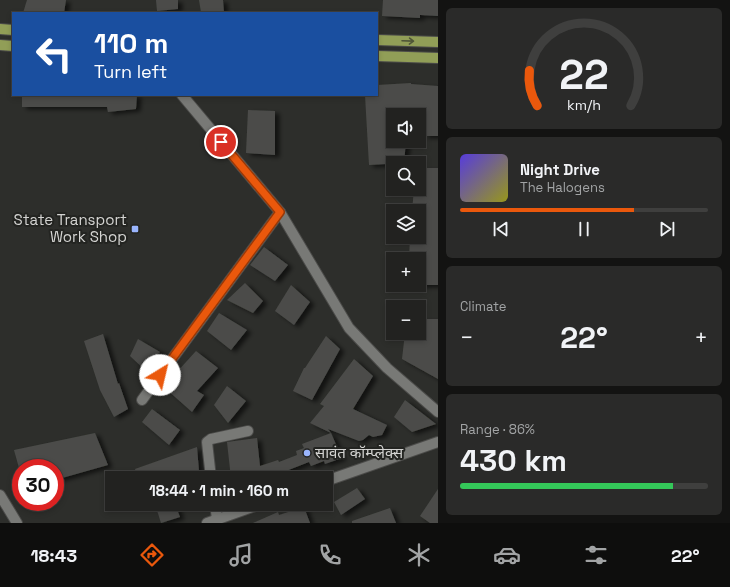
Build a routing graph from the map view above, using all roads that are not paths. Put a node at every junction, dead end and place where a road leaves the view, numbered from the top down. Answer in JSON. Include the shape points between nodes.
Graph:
{"nodes":[{"id":1,"x":0,"y":29,"type":"edge"},
{"id":2,"x":12,"y":30,"type":"edge"},
{"id":3,"x":378,"y":40,"type":"edge"},
{"id":4,"x":438,"y":42,"type":"edge"},
{"id":5,"x":0,"y":45,"type":"edge"},
{"id":6,"x":12,"y":46,"type":"edge"},
{"id":7,"x":378,"y":56,"type":"edge"},
{"id":8,"x":438,"y":58,"type":"edge"},
{"id":9,"x":183,"y":96,"type":"edge"},
{"id":10,"x":280,"y":212,"type":"junction"},
{"id":11,"x":142,"y":400,"type":"dead end"},
{"id":12,"x":438,"y":412,"type":"edge"},
{"id":13,"x":248,"y":431,"type":"dead end"},
{"id":14,"x":438,"y":442,"type":"edge"},
{"id":15,"x":210,"y":471,"type":"edge"},
{"id":16,"x":333,"y":479,"type":"edge"},
{"id":17,"x":0,"y":496,"type":"edge"},
{"id":18,"x":214,"y":511,"type":"edge"},
{"id":19,"x":241,"y":511,"type":"edge"},
{"id":20,"x":212,"y":521,"type":"edge"},
{"id":21,"x":16,"y":523,"type":"edge"}],
"edges":[{"from":1,"to":2,"type":"main road"},
{"from":3,"to":4,"type":"main road","one_way":true},
{"from":5,"to":6,"type":"main road"},
{"from":7,"to":8,"type":"main road"},
{"from":9,"to":10,"type":"street"},
{"from":10,"to":11,"type":"street"},
{"from":10,"to":12,"type":"street","via":[[348,328],[386,368]]},
{"from":13,"to":15,"type":"street","via":[[207,442]]},
{"from":14,"to":16,"type":"street"},
{"from":17,"to":21,"type":"street"},
{"from":18,"to":20,"type":"street"},
{"from":19,"to":20,"type":"street"}]}
